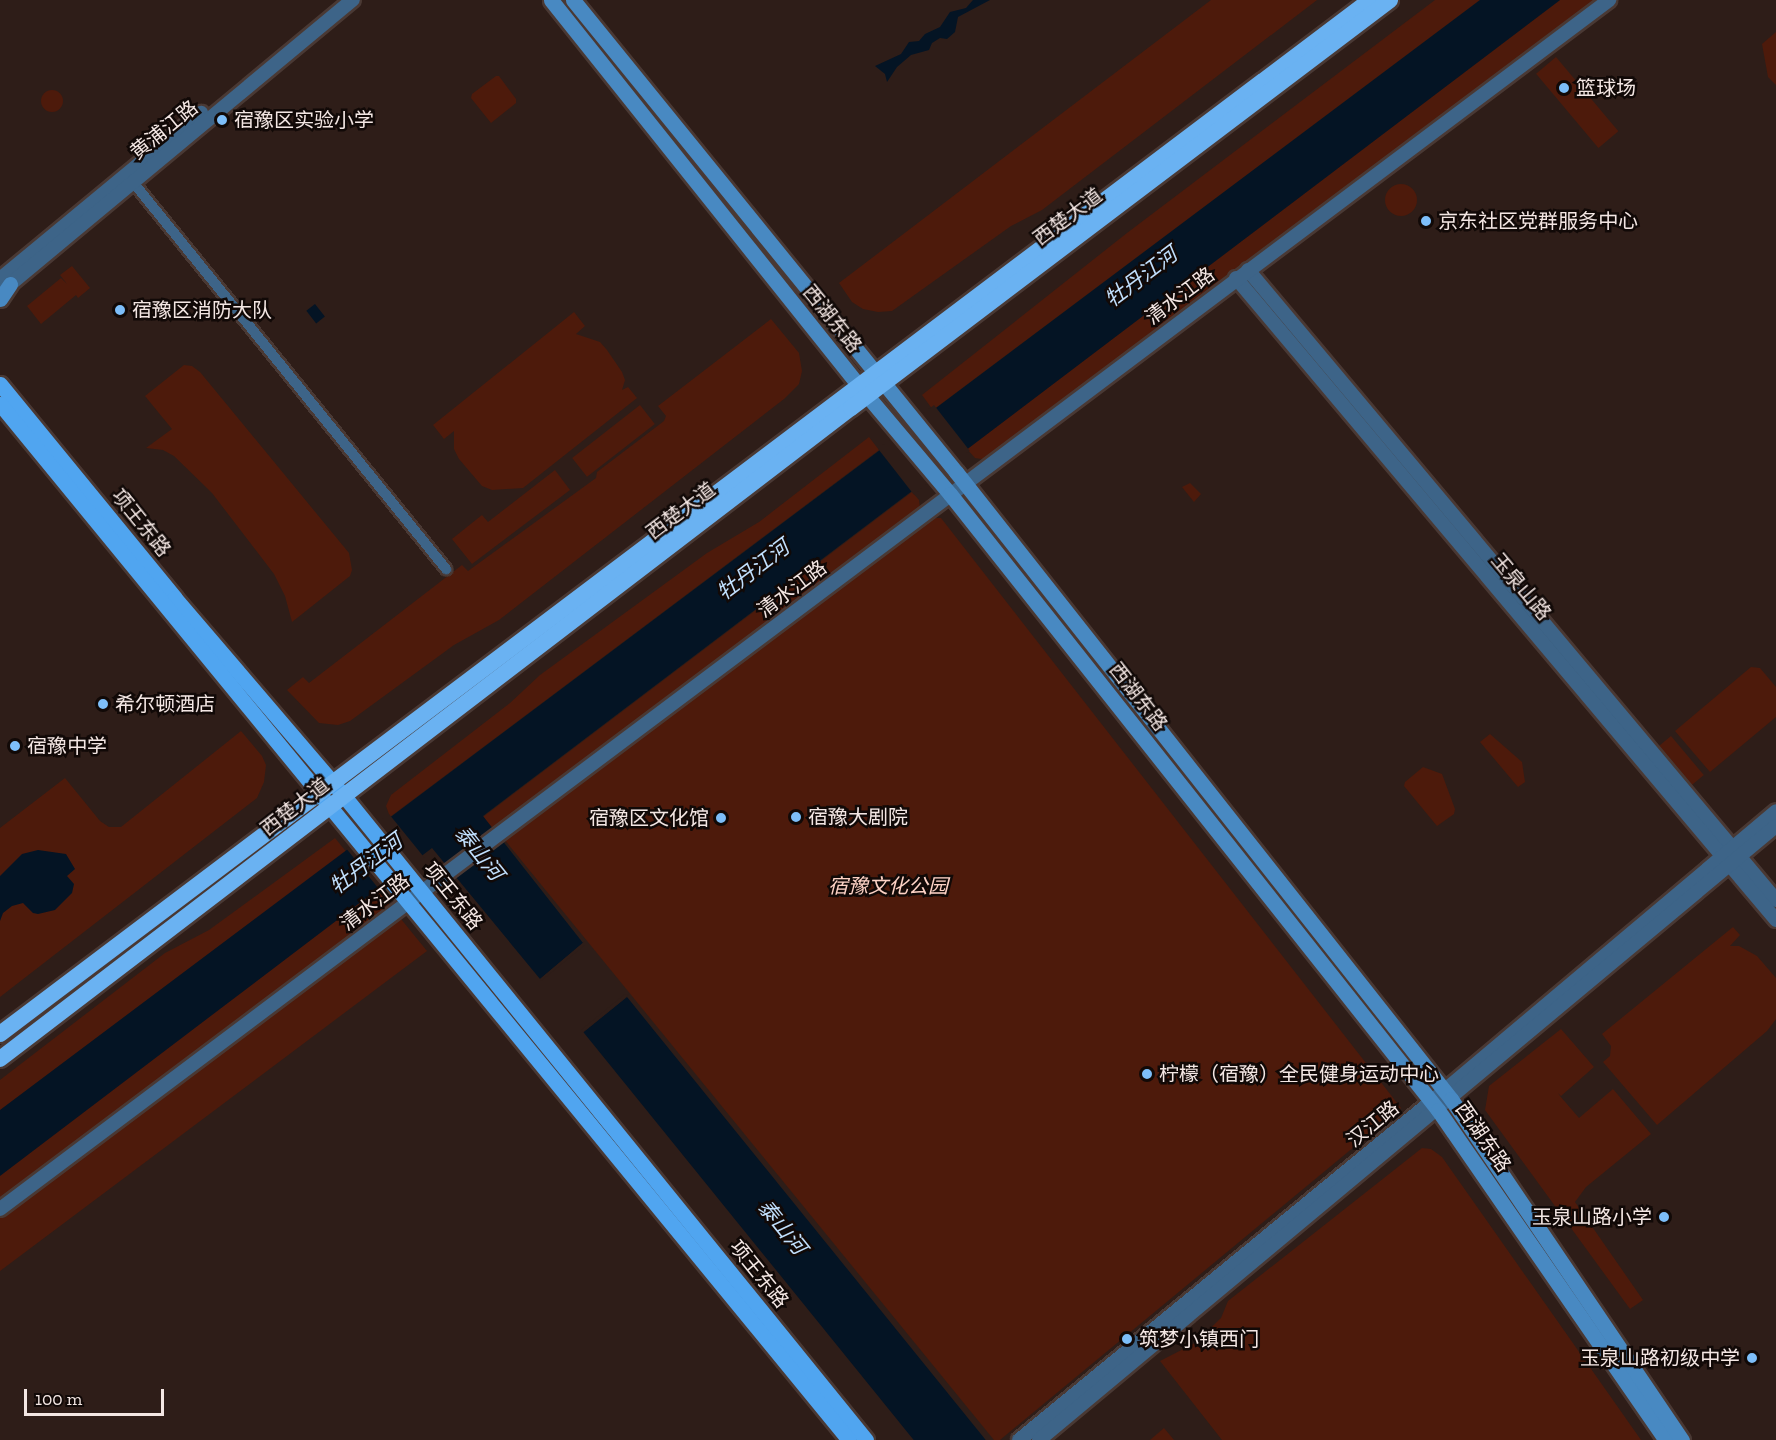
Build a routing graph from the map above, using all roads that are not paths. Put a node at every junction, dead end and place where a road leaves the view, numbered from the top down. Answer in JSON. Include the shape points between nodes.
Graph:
{"nodes":[{"id":1,"x":340,"y":0,"type":"edge"},
{"id":2,"x":353,"y":0,"type":"edge"},
{"id":3,"x":551,"y":0,"type":"edge"},
{"id":4,"x":573,"y":0,"type":"edge"},
{"id":5,"x":1370,"y":0,"type":"edge"},
{"id":6,"x":1390,"y":0,"type":"edge"},
{"id":7,"x":1609,"y":0,"type":"edge"},
{"id":8,"x":129,"y":178,"type":"junction"},
{"id":9,"x":1248,"y":270,"type":"junction"},
{"id":10,"x":1236,"y":278,"type":"junction"},
{"id":11,"x":3,"y":282,"type":"edge"},
{"id":12,"x":0,"y":299,"type":"edge"},
{"id":13,"x":880,"y":378,"type":"junction"},
{"id":14,"x":0,"y":384,"type":"edge"},
{"id":15,"x":863,"y":391,"type":"junction"},
{"id":16,"x":0,"y":404,"type":"edge"},
{"id":17,"x":960,"y":478,"type":"junction"},
{"id":18,"x":946,"y":489,"type":"junction"},
{"id":19,"x":446,"y":569,"type":"dead end"},
{"id":20,"x":339,"y":790,"type":"junction"},
{"id":21,"x":325,"y":801,"type":"junction"},
{"id":22,"x":1776,"y":811,"type":"edge"},
{"id":23,"x":1776,"y":825,"type":"edge"},
{"id":24,"x":1731,"y":856,"type":"junction"},
{"id":25,"x":422,"y":892,"type":"junction"},
{"id":26,"x":1776,"y":900,"type":"edge"},
{"id":27,"x":408,"y":902,"type":"junction"},
{"id":28,"x":1776,"y":920,"type":"edge"},
{"id":29,"x":0,"y":1034,"type":"edge"},
{"id":30,"x":0,"y":1059,"type":"edge"},
{"id":31,"x":1447,"y":1095,"type":"junction"},
{"id":32,"x":1435,"y":1105,"type":"junction"},
{"id":33,"x":0,"y":1209,"type":"edge"},
{"id":34,"x":849,"y":1440,"type":"edge"},
{"id":35,"x":866,"y":1440,"type":"edge"},
{"id":36,"x":1019,"y":1440,"type":"edge"},
{"id":37,"x":1039,"y":1440,"type":"edge"},
{"id":38,"x":1666,"y":1440,"type":"edge"},
{"id":39,"x":1683,"y":1440,"type":"edge"}],
"edges":[{"from":1,"to":8,"type":"street","name":"黄浦江路"},
{"from":2,"to":8,"type":"street","name":"黄浦江路"},
{"from":3,"to":15,"type":"main road","name":"西湖东路"},
{"from":4,"to":13,"type":"main road","name":"西湖东路"},
{"from":5,"to":13,"type":"highway","name":"西楚大道"},
{"from":6,"to":13,"type":"highway","name":"西楚大道"},
{"from":7,"to":9,"type":"street","name":"清水江路"},
{"from":8,"to":11,"type":"street","name":"黄浦江路"},
{"from":8,"to":19,"type":"street"},
{"from":9,"to":10,"type":"street","name":"清水江路"},
{"from":9,"to":24,"type":"street","name":"玉泉山路"},
{"from":10,"to":17,"type":"street","name":"清水江路"},
{"from":10,"to":24,"type":"street","name":"玉泉山路"},
{"from":11,"to":12,"type":"main road"},
{"from":13,"to":15,"type":"highway","name":"西楚大道"},
{"from":13,"to":17,"type":"main road","name":"西湖东路"},
{"from":14,"to":20,"type":"main road","name":"项王东路"},
{"from":15,"to":18,"type":"main road","name":"西湖东路"},
{"from":15,"to":20,"type":"highway","name":"西楚大道"},
{"from":16,"to":21,"type":"main road","name":"项王东路"},
{"from":17,"to":18,"type":"street","name":"清水江路"},
{"from":17,"to":31,"type":"main road","name":"西湖东路"},
{"from":18,"to":25,"type":"street","name":"清水江路"},
{"from":18,"to":32,"type":"main road","name":"西湖东路"},
{"from":20,"to":21,"type":"highway","name":"西楚大道"},
{"from":20,"to":25,"type":"main road","name":"项王东路"},
{"from":21,"to":27,"type":"main road","name":"项王东路"},
{"from":21,"to":29,"type":"highway","name":"西楚大道"},
{"from":21,"to":30,"type":"highway","name":"西楚大道"},
{"from":22,"to":24,"type":"street","name":"汉江路"},
{"from":23,"to":24,"type":"street","name":"汉江路"},
{"from":24,"to":26,"type":"street","name":"玉泉山路"},
{"from":24,"to":28,"type":"street","name":"玉泉山路"},
{"from":24,"to":31,"type":"street","name":"汉江路"},
{"from":25,"to":27,"type":"street","name":"清水江路"},
{"from":25,"to":35,"type":"main road","name":"项王东路"},
{"from":27,"to":33,"type":"street","name":"清水江路"},
{"from":27,"to":34,"type":"main road","name":"项王东路"},
{"from":31,"to":32,"type":"street","name":"汉江路"},
{"from":31,"to":39,"type":"main road","name":"西湖东路"},
{"from":32,"to":36,"type":"street","name":"汉江路"},
{"from":32,"to":37,"type":"street","name":"汉江路"},
{"from":32,"to":38,"type":"main road","name":"西湖东路"}]}
